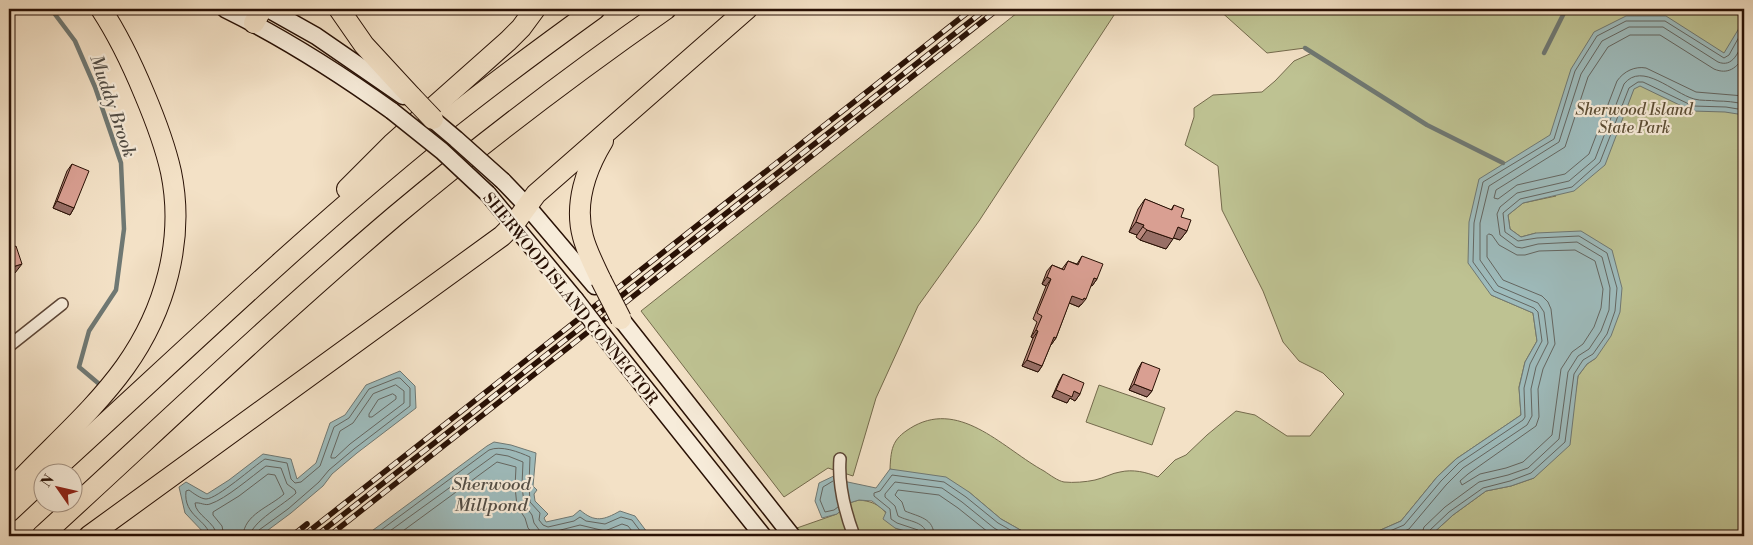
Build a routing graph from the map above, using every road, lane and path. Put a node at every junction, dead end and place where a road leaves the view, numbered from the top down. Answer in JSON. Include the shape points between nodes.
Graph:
{"nodes":[{"id":1,"x":101,"y":9,"type":"edge"},
{"id":2,"x":225,"y":9,"type":"edge"},
{"id":3,"x":339,"y":9,"type":"edge"},
{"id":4,"x":535,"y":9,"type":"edge"},
{"id":5,"x":596,"y":9,"type":"edge"},
{"id":6,"x":666,"y":9,"type":"edge"},
{"id":7,"x":747,"y":9,"type":"edge"},
{"id":8,"x":261,"y":14,"type":"edge"},
{"id":9,"x":410,"y":99,"type":"junction"},
{"id":10,"x":433,"y":119,"type":"joint"},
{"id":11,"x":610,"y":130,"type":"junction"},
{"id":12,"x":527,"y":206,"type":"junction"},
{"id":13,"x":514,"y":224,"type":"junction"},
{"id":14,"x":266,"y":276,"type":"junction"},
{"id":15,"x":598,"y":283,"type":"junction"},
{"id":16,"x":62,"y":304,"type":"dead end"},
{"id":17,"x":621,"y":319,"type":"joint"},
{"id":18,"x":9,"y":346,"type":"edge"},
{"id":19,"x":840,"y":459,"type":"dead end"},
{"id":20,"x":63,"y":462,"type":"edge"},
{"id":21,"x":32,"y":490,"type":"edge"},
{"id":22,"x":9,"y":492,"type":"edge"},
{"id":23,"x":9,"y":512,"type":"edge"},
{"id":24,"x":42,"y":536,"type":"edge"},
{"id":25,"x":89,"y":536,"type":"edge"},
{"id":26,"x":763,"y":536,"type":"edge"},
{"id":27,"x":792,"y":536,"type":"edge"},
{"id":28,"x":854,"y":536,"type":"edge"}],
"edges":[{"from":1,"to":22,"type":"highway","via":[[140,84],[166,152],[175,210],[172,253],[155,314],[125,366],[86,413]]},
{"from":2,"to":8,"type":"street","name":"SHERWOOD ISLAND CONNECTOR"},
{"from":3,"to":9,"type":"highway"},
{"from":4,"to":14,"type":"highway","via":[[508,41],[360,174]]},
{"from":5,"to":14,"type":"highway","via":[[414,146]]},
{"from":6,"to":24,"type":"highway","via":[[551,92],[397,215]]},
{"from":7,"to":11,"type":"highway"},
{"from":8,"to":9,"type":"street","name":"SHERWOOD ISLAND CONNECTOR","via":[[323,41]]},
{"from":8,"to":13,"type":"street","name":"SHERWOOD ISLAND CONNECTOR","bridge":true,"via":[[280,37],[334,70],[442,151],[488,194]]},
{"from":9,"to":10,"type":"highway","bridge":true},
{"from":10,"to":12,"type":"street","name":"SHERWOOD ISLAND CONNECTOR","bridge":true},
{"from":11,"to":12,"type":"highway","via":[[536,194]]},
{"from":11,"to":15,"type":"highway","via":[[588,171],[581,198],[583,237]]},
{"from":12,"to":13,"type":"highway"},
{"from":12,"to":15,"type":"street","name":"SHERWOOD ISLAND CONNECTOR"},
{"from":13,"to":25,"type":"highway","via":[[502,236]]},
{"from":13,"to":26,"type":"street","name":"SHERWOOD ISLAND CONNECTOR","bridge":true},
{"from":14,"to":20,"type":"highway"},
{"from":15,"to":17,"type":"highway","bridge":true},
{"from":16,"to":18,"type":"street"},
{"from":17,"to":27,"type":"street","name":"SHERWOOD ISLAND CONNECTOR"},
{"from":19,"to":28,"type":"street","via":[[845,510]]},
{"from":21,"to":23,"type":"highway"}]}
